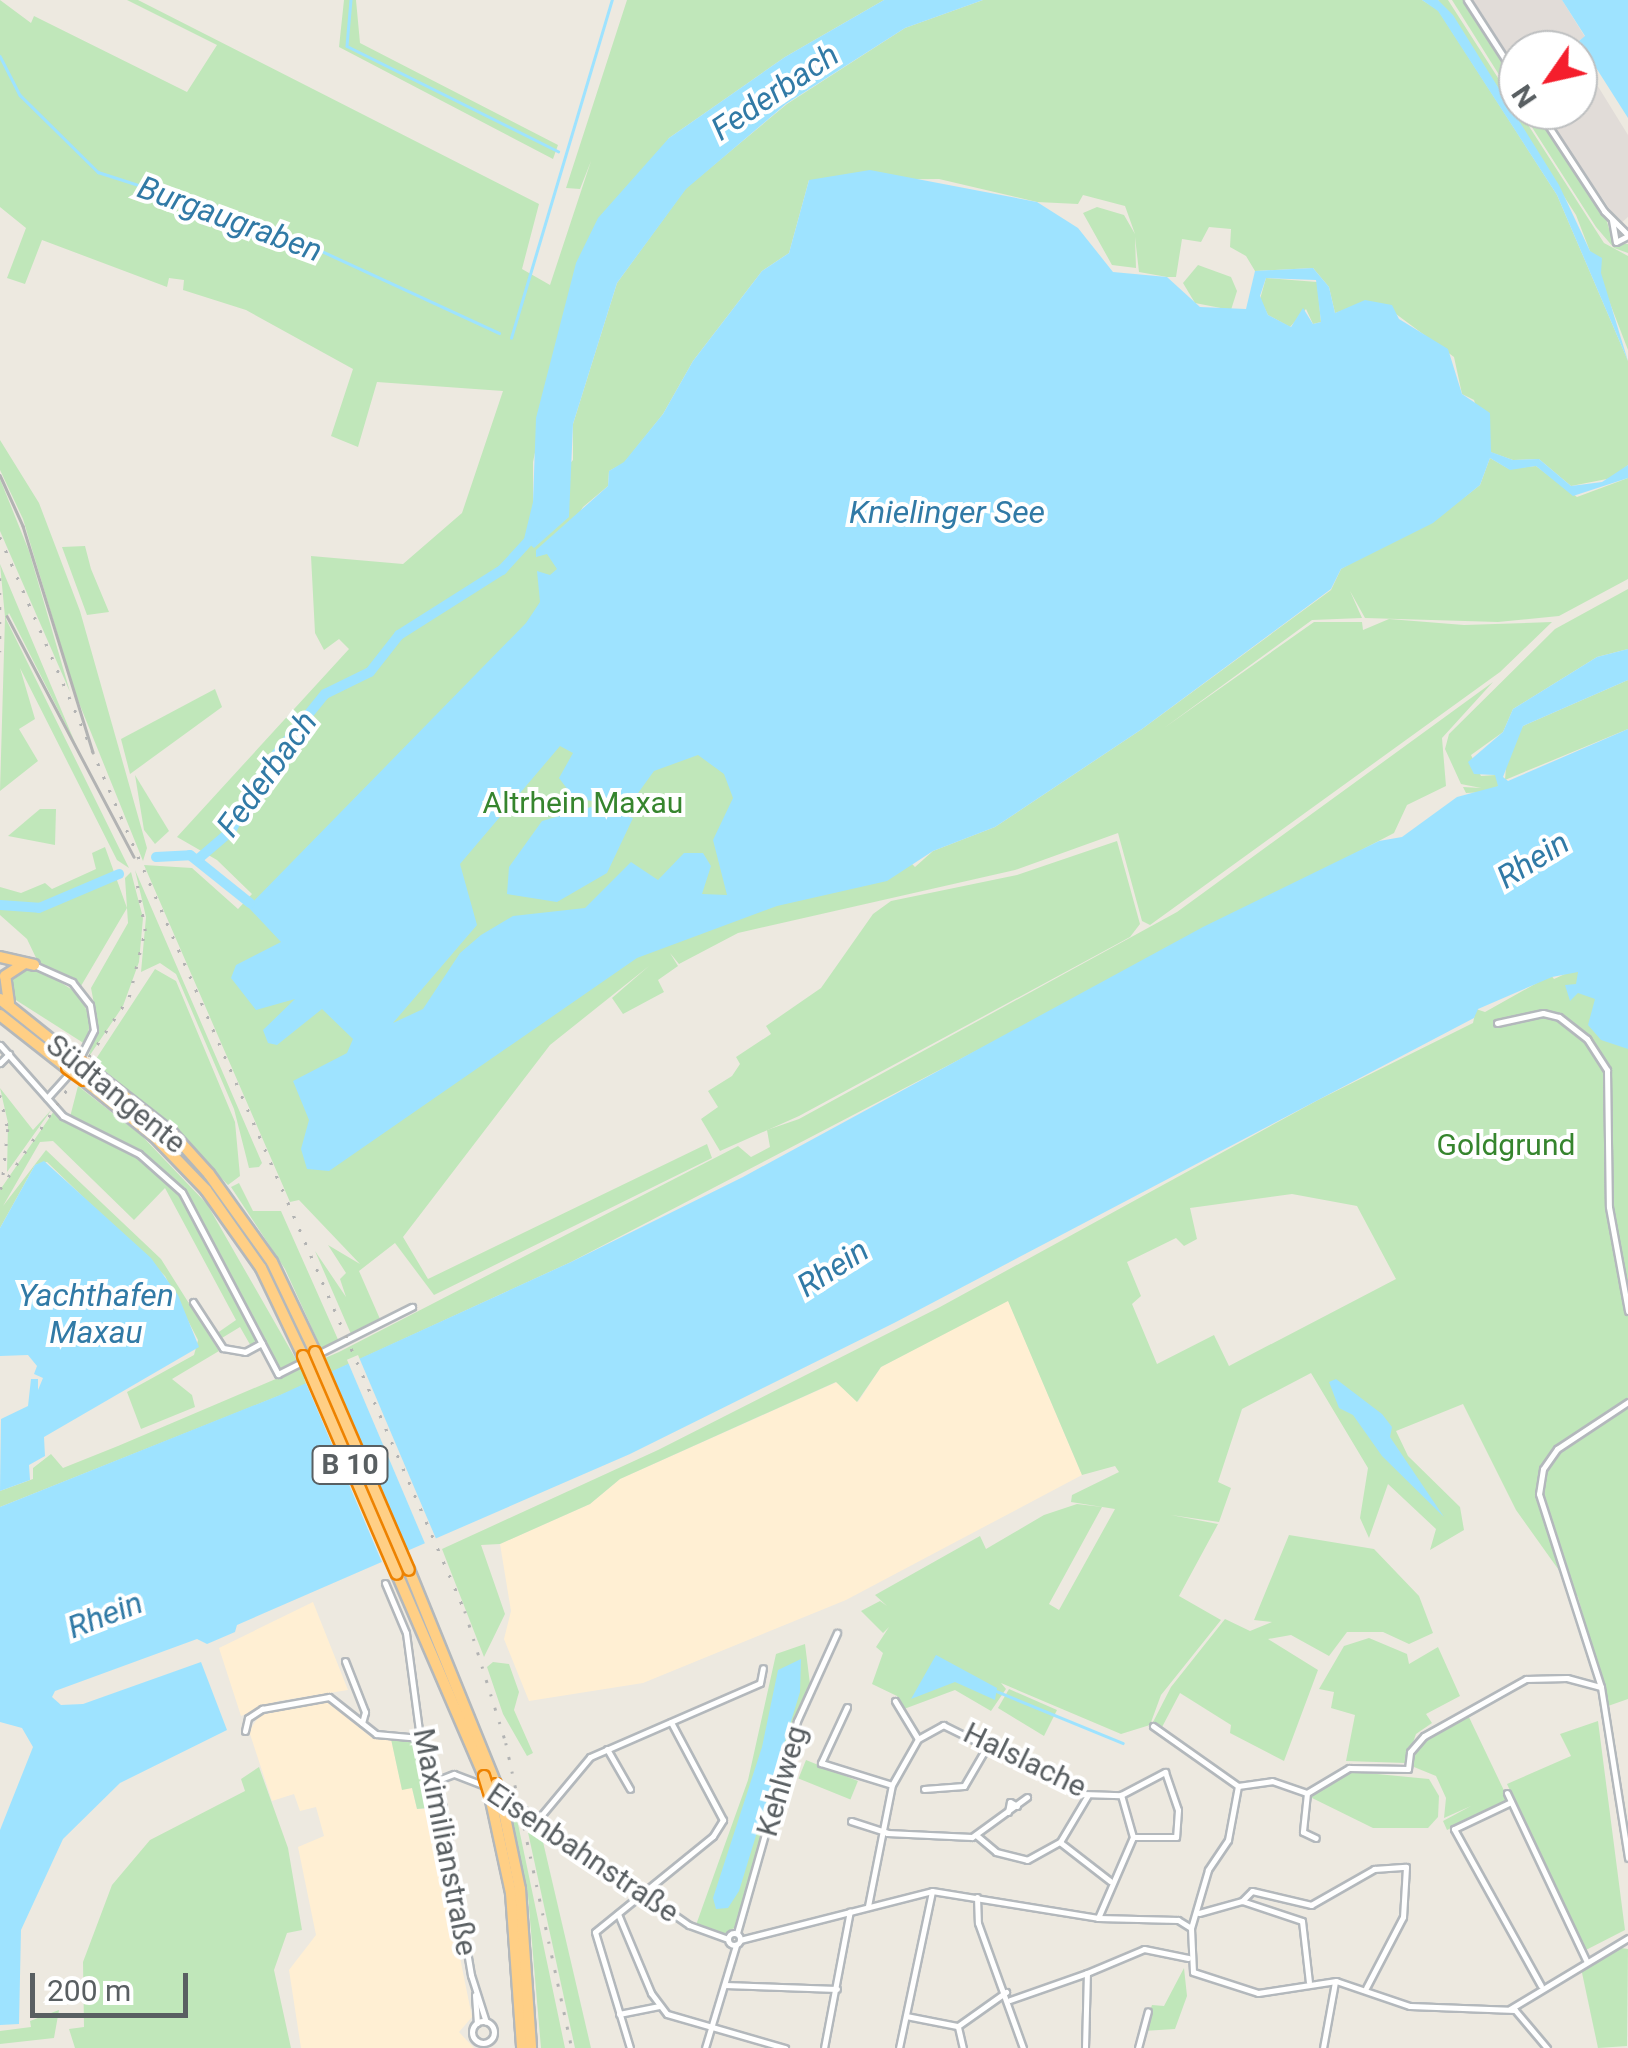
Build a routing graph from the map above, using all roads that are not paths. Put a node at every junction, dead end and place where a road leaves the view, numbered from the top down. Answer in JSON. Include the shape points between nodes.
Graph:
{"nodes":[{"id":1,"x":1467,"y":0,"type":"edge"},
{"id":2,"x":1498,"y":48,"type":"edge"},
{"id":3,"x":1551,"y":130,"type":"edge"},
{"id":4,"x":1612,"y":220,"type":"junction"},
{"id":5,"x":1628,"y":236,"type":"edge"},
{"id":6,"x":0,"y":957,"type":"edge"},
{"id":7,"x":29,"y":964,"type":"junction"},
{"id":8,"x":0,"y":1000,"type":"edge"},
{"id":9,"x":0,"y":1015,"type":"edge"},
{"id":10,"x":18,"y":1015,"type":"junction"},
{"id":11,"x":1497,"y":1023,"type":"dead end"},
{"id":12,"x":0,"y":1045,"type":"edge"},
{"id":13,"x":9,"y":1054,"type":"junction"},
{"id":14,"x":0,"y":1063,"type":"edge"},
{"id":15,"x":70,"y":1063,"type":"junction"},
{"id":16,"x":88,"y":1075,"type":"junction"},
{"id":17,"x":46,"y":1098,"type":"junction"},
{"id":18,"x":193,"y":1302,"type":"dead end"},
{"id":19,"x":412,"y":1307,"type":"dead end"},
{"id":20,"x":1628,"y":1311,"type":"edge"},
{"id":21,"x":262,"y":1344,"type":"junction"},
{"id":22,"x":1628,"y":1402,"type":"edge"},
{"id":23,"x":385,"y":1583,"type":"dead end"},
{"id":24,"x":837,"y":1632,"type":"dead end"},
{"id":25,"x":344,"y":1661,"type":"dead end"},
{"id":26,"x":763,"y":1668,"type":"dead end"},
{"id":27,"x":1601,"y":1686,"type":"junction"},
{"id":28,"x":894,"y":1701,"type":"dead end"},
{"id":29,"x":458,"y":1702,"type":"junction"},
{"id":30,"x":847,"y":1706,"type":"dead end"},
{"id":31,"x":671,"y":1722,"type":"junction"},
{"id":32,"x":362,"y":1723,"type":"junction"},
{"id":33,"x":1153,"y":1726,"type":"dead end"},
{"id":34,"x":245,"y":1730,"type":"dead end"},
{"id":35,"x":420,"y":1738,"type":"junction"},
{"id":36,"x":918,"y":1738,"type":"junction"},
{"id":37,"x":988,"y":1744,"type":"junction"},
{"id":38,"x":607,"y":1749,"type":"junction"},
{"id":39,"x":438,"y":1780,"type":"junction"},
{"id":40,"x":892,"y":1786,"type":"junction"},
{"id":41,"x":1238,"y":1786,"type":"junction"},
{"id":42,"x":630,"y":1789,"type":"dead end"},
{"id":43,"x":924,"y":1789,"type":"dead end"},
{"id":44,"x":1507,"y":1792,"type":"dead end"},
{"id":45,"x":1308,"y":1794,"type":"junction"},
{"id":46,"x":1088,"y":1795,"type":"junction"},
{"id":47,"x":1121,"y":1796,"type":"junction"},
{"id":48,"x":1027,"y":1797,"type":"dead end"},
{"id":49,"x":1511,"y":1802,"type":"junction"},
{"id":50,"x":539,"y":1818,"type":"junction"},
{"id":51,"x":851,"y":1821,"type":"dead end"},
{"id":52,"x":881,"y":1832,"type":"junction"},
{"id":53,"x":976,"y":1835,"type":"junction"},
{"id":54,"x":1132,"y":1837,"type":"junction"},
{"id":55,"x":1316,"y":1838,"type":"dead end"},
{"id":56,"x":1060,"y":1842,"type":"junction"},
{"id":57,"x":1628,"y":1858,"type":"edge"},
{"id":58,"x":1110,"y":1882,"type":"junction"},
{"id":59,"x":932,"y":1890,"type":"junction"},
{"id":60,"x":645,"y":1892,"type":"junction"},
{"id":61,"x":977,"y":1897,"type":"junction"},
{"id":62,"x":1242,"y":1901,"type":"junction"},
{"id":63,"x":868,"y":1906,"type":"junction"},
{"id":64,"x":850,"y":1911,"type":"junction"},
{"id":65,"x":618,"y":1914,"type":"junction"},
{"id":66,"x":1197,"y":1914,"type":"junction"},
{"id":67,"x":1098,"y":1918,"type":"junction"},
{"id":68,"x":1191,"y":1928,"type":"junction"},
{"id":69,"x":1628,"y":1938,"type":"edge"},
{"id":70,"x":738,"y":1939,"type":"junction"},
{"id":71,"x":1188,"y":1958,"type":"junction"},
{"id":72,"x":1586,"y":1960,"type":"junction"},
{"id":73,"x":1087,"y":1973,"type":"junction"},
{"id":74,"x":1309,"y":1982,"type":"junction"},
{"id":75,"x":1336,"y":1982,"type":"junction"},
{"id":76,"x":725,"y":1985,"type":"junction"},
{"id":77,"x":1541,"y":1986,"type":"junction"},
{"id":78,"x":474,"y":1988,"type":"junction"},
{"id":79,"x":1366,"y":1988,"type":"junction"},
{"id":80,"x":837,"y":1989,"type":"junction"},
{"id":81,"x":1006,"y":1992,"type":"junction"},
{"id":82,"x":1010,"y":2000,"type":"junction"},
{"id":83,"x":659,"y":2006,"type":"junction"},
{"id":84,"x":1510,"y":2009,"type":"junction"},
{"id":85,"x":1148,"y":2011,"type":"dead end"},
{"id":86,"x":619,"y":2014,"type":"junction"},
{"id":87,"x":906,"y":2016,"type":"junction"},
{"id":88,"x":486,"y":2022,"type":"junction"},
{"id":89,"x":477,"y":2023,"type":"junction"},
{"id":90,"x":958,"y":2026,"type":"junction"},
{"id":91,"x":712,"y":2028,"type":"junction"},
{"id":92,"x":487,"y":2045,"type":"edge"},
{"id":93,"x":1324,"y":2047,"type":"edge"},
{"id":94,"x":522,"y":2048,"type":"edge"},
{"id":95,"x":530,"y":2048,"type":"edge"},
{"id":96,"x":630,"y":2048,"type":"edge"},
{"id":97,"x":706,"y":2048,"type":"edge"},
{"id":98,"x":785,"y":2048,"type":"edge"},
{"id":99,"x":826,"y":2048,"type":"edge"},
{"id":100,"x":898,"y":2048,"type":"edge"},
{"id":101,"x":963,"y":2048,"type":"edge"},
{"id":102,"x":1023,"y":2048,"type":"edge"},
{"id":103,"x":1086,"y":2048,"type":"edge"},
{"id":104,"x":1138,"y":2048,"type":"edge"},
{"id":105,"x":1333,"y":2048,"type":"edge"},
{"id":106,"x":1548,"y":2048,"type":"edge"}],
"edges":[{"from":1,"to":2,"type":"street"},
{"from":3,"to":4,"type":"street"},
{"from":4,"to":5,"type":"street"},
{"from":4,"to":5,"type":"street","via":[[1616,242]]},
{"from":6,"to":7,"type":"highway"},
{"from":7,"to":10,"type":"highway","via":[[2,982]]},
{"from":7,"to":17,"type":"street","via":[[78,987],[94,1022],[88,1046]]},
{"from":8,"to":10,"type":"highway","name":"Südtangente","number":"B 10"},
{"from":9,"to":15,"type":"highway","name":"Südtangente","number":"B 10"},
{"from":10,"to":15,"type":"highway","name":"Südtangente","number":"B 10"},
{"from":11,"to":20,"type":"street","via":[[1543,1013],[1558,1017],[1587,1038],[1607,1070],[1610,1207]]},
{"from":12,"to":13,"type":"street"},
{"from":13,"to":14,"type":"street"},
{"from":13,"to":17,"type":"street"},
{"from":15,"to":16,"type":"highway","name":"Südtangente","number":"B 10","bridge":true},
{"from":16,"to":29,"type":"highway","name":"Südtangente","number":"B 10","bridge":true,"via":[[206,1190],[261,1268]]},
{"from":16,"to":29,"type":"highway","name":"Südtangente","number":"B 10","bridge":true,"via":[[173,1134],[272,1262]]},
{"from":17,"to":21,"type":"street","via":[[65,1118],[155,1166],[182,1192]]},
{"from":18,"to":21,"type":"street","via":[[220,1347],[245,1352]]},
{"from":19,"to":21,"type":"street","via":[[278,1374]]},
{"from":22,"to":27,"type":"street","via":[[1557,1449],[1539,1481]]},
{"from":23,"to":35,"type":"street","name":"Maximilianstraße","via":[[406,1633]]},
{"from":24,"to":70,"type":"street","name":"Kehlweg","via":[[797,1721]]},
{"from":25,"to":32,"type":"street","via":[[365,1712]]},
{"from":26,"to":31,"type":"street","via":[[760,1683]]},
{"from":27,"to":45,"type":"street","via":[[1567,1678],[1526,1680],[1424,1736],[1410,1752],[1408,1769],[1349,1768]]},
{"from":27,"to":57,"type":"street"},
{"from":28,"to":36,"type":"street"},
{"from":29,"to":94,"type":"highway","number":"B 10","bridge":true,"via":[[490,1796],[511,1893]]},
{"from":29,"to":95,"type":"highway","number":"B 10","bridge":true,"via":[[496,1784],[520,1889]]},
{"from":30,"to":40,"type":"street","via":[[822,1763]]},
{"from":31,"to":38,"type":"street"},
{"from":31,"to":60,"type":"street","via":[[724,1820]]},
{"from":32,"to":34,"type":"street","via":[[337,1700],[319,1698],[256,1712]]},
{"from":32,"to":35,"type":"street","via":[[376,1734]]},
{"from":33,"to":41,"type":"street"},
{"from":35,"to":39,"type":"street","name":"Maximilianstraße"},
{"from":36,"to":37,"type":"street","name":"Halslache","via":[[946,1724]]},
{"from":36,"to":40,"type":"street","name":"Halslache"},
{"from":37,"to":43,"type":"street","via":[[964,1786]]},
{"from":37,"to":46,"type":"street","name":"Halslache"},
{"from":38,"to":42,"type":"street"},
{"from":38,"to":50,"type":"street","via":[[566,1779]]},
{"from":39,"to":50,"type":"street","name":"Eisenbahnstraße","via":[[465,1777]]},
{"from":39,"to":78,"type":"street","name":"Maximilianstraße"},
{"from":40,"to":52,"type":"street","name":"Halslache"},
{"from":41,"to":45,"type":"street","via":[[1272,1781]]},
{"from":41,"to":66,"type":"street","via":[[1228,1840],[1208,1870]]},
{"from":44,"to":49,"type":"street"},
{"from":45,"to":55,"type":"street","via":[[1303,1832]]},
{"from":46,"to":47,"type":"street","name":"Halslache"},
{"from":46,"to":56,"type":"street"},
{"from":47,"to":54,"type":"street","name":"Halslache"},
{"from":47,"to":54,"type":"street","via":[[1164,1772],[1178,1810],[1173,1838]]},
{"from":48,"to":53,"type":"street"},
{"from":49,"to":72,"type":"street"},
{"from":49,"to":77,"type":"street","via":[[1454,1829]]},
{"from":50,"to":60,"type":"street","name":"Eisenbahnstraße"},
{"from":51,"to":52,"type":"street"},
{"from":52,"to":53,"type":"street"},
{"from":52,"to":63,"type":"street","name":"Halslache"},
{"from":53,"to":56,"type":"street","via":[[996,1852],[1027,1860]]},
{"from":54,"to":58,"type":"street"},
{"from":56,"to":58,"type":"street"},
{"from":58,"to":67,"type":"street"},
{"from":59,"to":61,"type":"street"},
{"from":59,"to":63,"type":"street"},
{"from":59,"to":87,"type":"street"},
{"from":60,"to":65,"type":"street"},
{"from":60,"to":70,"type":"street","name":"Eisenbahnstraße","via":[[690,1924]]},
{"from":61,"to":67,"type":"street"},
{"from":61,"to":81,"type":"street","via":[[978,1924]]},
{"from":62,"to":66,"type":"street"},
{"from":62,"to":74,"type":"street","via":[[1302,1920]]},
{"from":62,"to":79,"type":"street","via":[[1252,1891],[1310,1905],[1374,1869],[1406,1867],[1403,1918]]},
{"from":63,"to":64,"type":"street"},
{"from":64,"to":70,"type":"street"},
{"from":64,"to":80,"type":"street"},
{"from":65,"to":83,"type":"street"},
{"from":65,"to":86,"type":"street","via":[[594,1936]]},
{"from":66,"to":68,"type":"street"},
{"from":67,"to":68,"type":"street","via":[[1178,1920]]},
{"from":68,"to":71,"type":"street"},
{"from":69,"to":72,"type":"street"},
{"from":70,"to":76,"type":"street","name":"Kehlweg"},
{"from":71,"to":73,"type":"street","via":[[1136,1950]]},
{"from":71,"to":74,"type":"street","via":[[1193,1972],[1253,1992]]},
{"from":72,"to":77,"type":"street"},
{"from":73,"to":82,"type":"street"},
{"from":73,"to":103,"type":"street"},
{"from":74,"to":75,"type":"street"},
{"from":75,"to":79,"type":"street"},
{"from":75,"to":93,"type":"street"},
{"from":76,"to":80,"type":"street"},
{"from":76,"to":91,"type":"street","name":"Kehlweg"},
{"from":77,"to":84,"type":"street"},
{"from":78,"to":88,"type":"street","name":"Maximilianstraße"},
{"from":78,"to":89,"type":"street","name":"Maximilianstraße"},
{"from":79,"to":84,"type":"street","via":[[1410,2006]]},
{"from":80,"to":99,"type":"street"},
{"from":81,"to":82,"type":"street"},
{"from":81,"to":90,"type":"street"},
{"from":82,"to":102,"type":"street"},
{"from":83,"to":86,"type":"street"},
{"from":83,"to":91,"type":"street","via":[[671,2017]]},
{"from":84,"to":106,"type":"street","via":[[1526,2018]]},
{"from":85,"to":104,"type":"street"},
{"from":86,"to":96,"type":"street"},
{"from":87,"to":90,"type":"street"},
{"from":87,"to":100,"type":"street"},
{"from":88,"to":89,"type":"street"},
{"from":88,"to":92,"type":"street","name":"Maximilianstraße","via":[[494,2029]]},
{"from":89,"to":92,"type":"street","name":"Maximilianstraße","via":[[472,2034]]},
{"from":90,"to":101,"type":"street"},
{"from":91,"to":97,"type":"street","name":"Kehlweg"},
{"from":91,"to":98,"type":"street"},
{"from":93,"to":105,"type":"street"}]}
